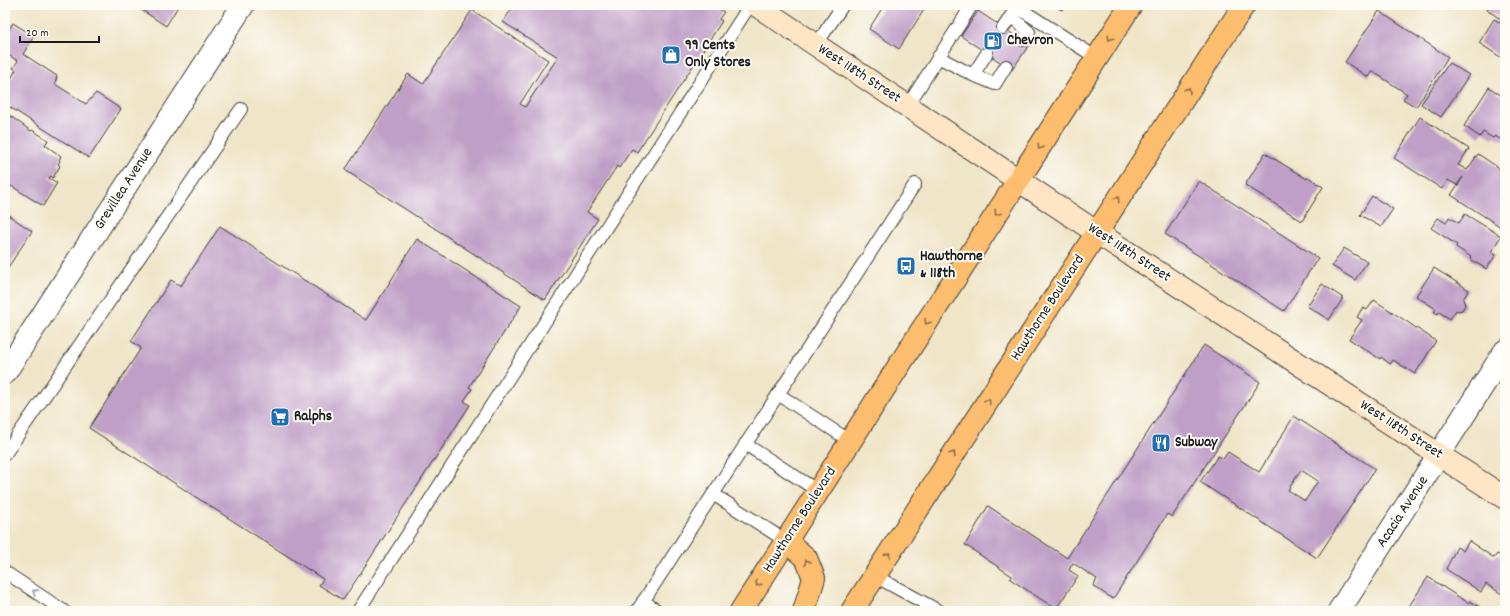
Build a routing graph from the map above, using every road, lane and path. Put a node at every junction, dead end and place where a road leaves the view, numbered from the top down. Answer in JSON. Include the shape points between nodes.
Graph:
{"nodes":[{"id":1,"x":243,"y":5,"type":"edge"},
{"id":2,"x":750,"y":5,"type":"edge"},
{"id":3,"x":756,"y":5,"type":"edge"},
{"id":4,"x":842,"y":5,"type":"edge"},
{"id":5,"x":972,"y":5,"type":"edge"},
{"id":6,"x":1131,"y":5,"type":"edge"},
{"id":7,"x":1244,"y":5,"type":"edge"},
{"id":8,"x":1014,"y":9,"type":"edge"},
{"id":9,"x":1003,"y":28,"type":"dead end"},
{"id":10,"x":1023,"y":40,"type":"dead end"},
{"id":11,"x":816,"y":45,"type":"junction"},
{"id":12,"x":987,"y":53,"type":"dead end"},
{"id":13,"x":938,"y":57,"type":"junction"},
{"id":14,"x":1097,"y":58,"type":"junction"},
{"id":15,"x":1006,"y":66,"type":"dead end"},
{"id":16,"x":973,"y":75,"type":"junction"},
{"id":17,"x":908,"y":105,"type":"junction"},
{"id":18,"x":241,"y":109,"type":"dead end"},
{"id":19,"x":1018,"y":180,"type":"junction"},
{"id":20,"x":915,"y":184,"type":"dead end"},
{"id":21,"x":1096,"y":232,"type":"junction"},
{"id":22,"x":1505,"y":351,"type":"edge"},
{"id":23,"x":5,"y":373,"type":"edge"},
{"id":24,"x":778,"y":394,"type":"junction"},
{"id":25,"x":850,"y":441,"type":"junction"},
{"id":26,"x":745,"y":444,"type":"junction"},
{"id":27,"x":5,"y":454,"type":"edge"},
{"id":28,"x":1439,"y":455,"type":"junction"},
{"id":29,"x":818,"y":491,"type":"junction"},
{"id":30,"x":713,"y":494,"type":"junction"},
{"id":31,"x":1505,"y":498,"type":"edge"},
{"id":32,"x":786,"y":541,"type":"junction"},
{"id":33,"x":5,"y":572,"type":"edge"},
{"id":34,"x":875,"y":576,"type":"junction"},
{"id":35,"x":640,"y":606,"type":"edge"},
{"id":36,"x":64,"y":611,"type":"edge"},
{"id":37,"x":358,"y":611,"type":"edge"},
{"id":38,"x":658,"y":611,"type":"edge"},
{"id":39,"x":741,"y":611,"type":"edge"},
{"id":40,"x":804,"y":611,"type":"edge"},
{"id":41,"x":852,"y":611,"type":"edge"},
{"id":42,"x":939,"y":611,"type":"edge"},
{"id":43,"x":1339,"y":611,"type":"edge"}],
"edges":[{"from":1,"to":23,"type":"street","name":"Grevillea Avenue"},
{"from":2,"to":37,"type":"lane"},
{"from":3,"to":11,"type":"street","name":"West 118th Street"},
{"from":4,"to":11,"type":"lane"},
{"from":5,"to":13,"type":"lane"},
{"from":6,"to":14,"type":"main road","name":"Hawthorne Boulevard","one_way":true},
{"from":21,"to":7,"type":"main road","name":"Hawthorne Boulevard","one_way":true},
{"from":8,"to":9,"type":"lane"},
{"from":8,"to":10,"type":"lane","via":[[1029,32]]},
{"from":8,"to":14,"type":"lane"},
{"from":11,"to":17,"type":"street","name":"West 118th Street"},
{"from":12,"to":16,"type":"lane"},
{"from":13,"to":16,"type":"lane"},
{"from":13,"to":17,"type":"lane"},
{"from":14,"to":19,"type":"main road","name":"Hawthorne Boulevard","one_way":true},
{"from":15,"to":16,"type":"lane","via":[[995,84]]},
{"from":17,"to":19,"type":"street","name":"West 118th Street"},
{"from":18,"to":27,"type":"lane"},
{"from":19,"to":21,"type":"street","name":"West 118th Street"},
{"from":19,"to":25,"type":"main road","name":"Hawthorne Boulevard","one_way":true},
{"from":20,"to":24,"type":"lane"},
{"from":21,"to":28,"type":"street","name":"West 118th Street"},
{"from":34,"to":21,"type":"main road","name":"Hawthorne Boulevard","one_way":true},
{"from":22,"to":28,"type":"street","name":"Acacia Avenue"},
{"from":24,"to":25,"type":"lane"},
{"from":24,"to":26,"type":"lane"},
{"from":25,"to":29,"type":"main road","name":"Hawthorne Boulevard"},
{"from":26,"to":29,"type":"lane"},
{"from":26,"to":30,"type":"lane"},
{"from":28,"to":31,"type":"street","name":"West 118th Street"},
{"from":28,"to":43,"type":"street","name":"Acacia Avenue"},
{"from":29,"to":32,"type":"main road","name":"Hawthorne Boulevard"},
{"from":30,"to":32,"type":"lane"},
{"from":30,"to":35,"type":"lane"},
{"from":32,"to":39,"type":"main road","name":"Hawthorne Boulevard","one_way":true},
{"from":40,"to":32,"type":"main road","one_way":true,"via":[[814,578],[806,558]]},
{"from":36,"to":33,"type":"lane","one_way":true},
{"from":34,"to":41,"type":"main road","name":"Hawthorne Boulevard"},
{"from":34,"to":42,"type":"lane"},
{"from":35,"to":38,"type":"lane"}]}
